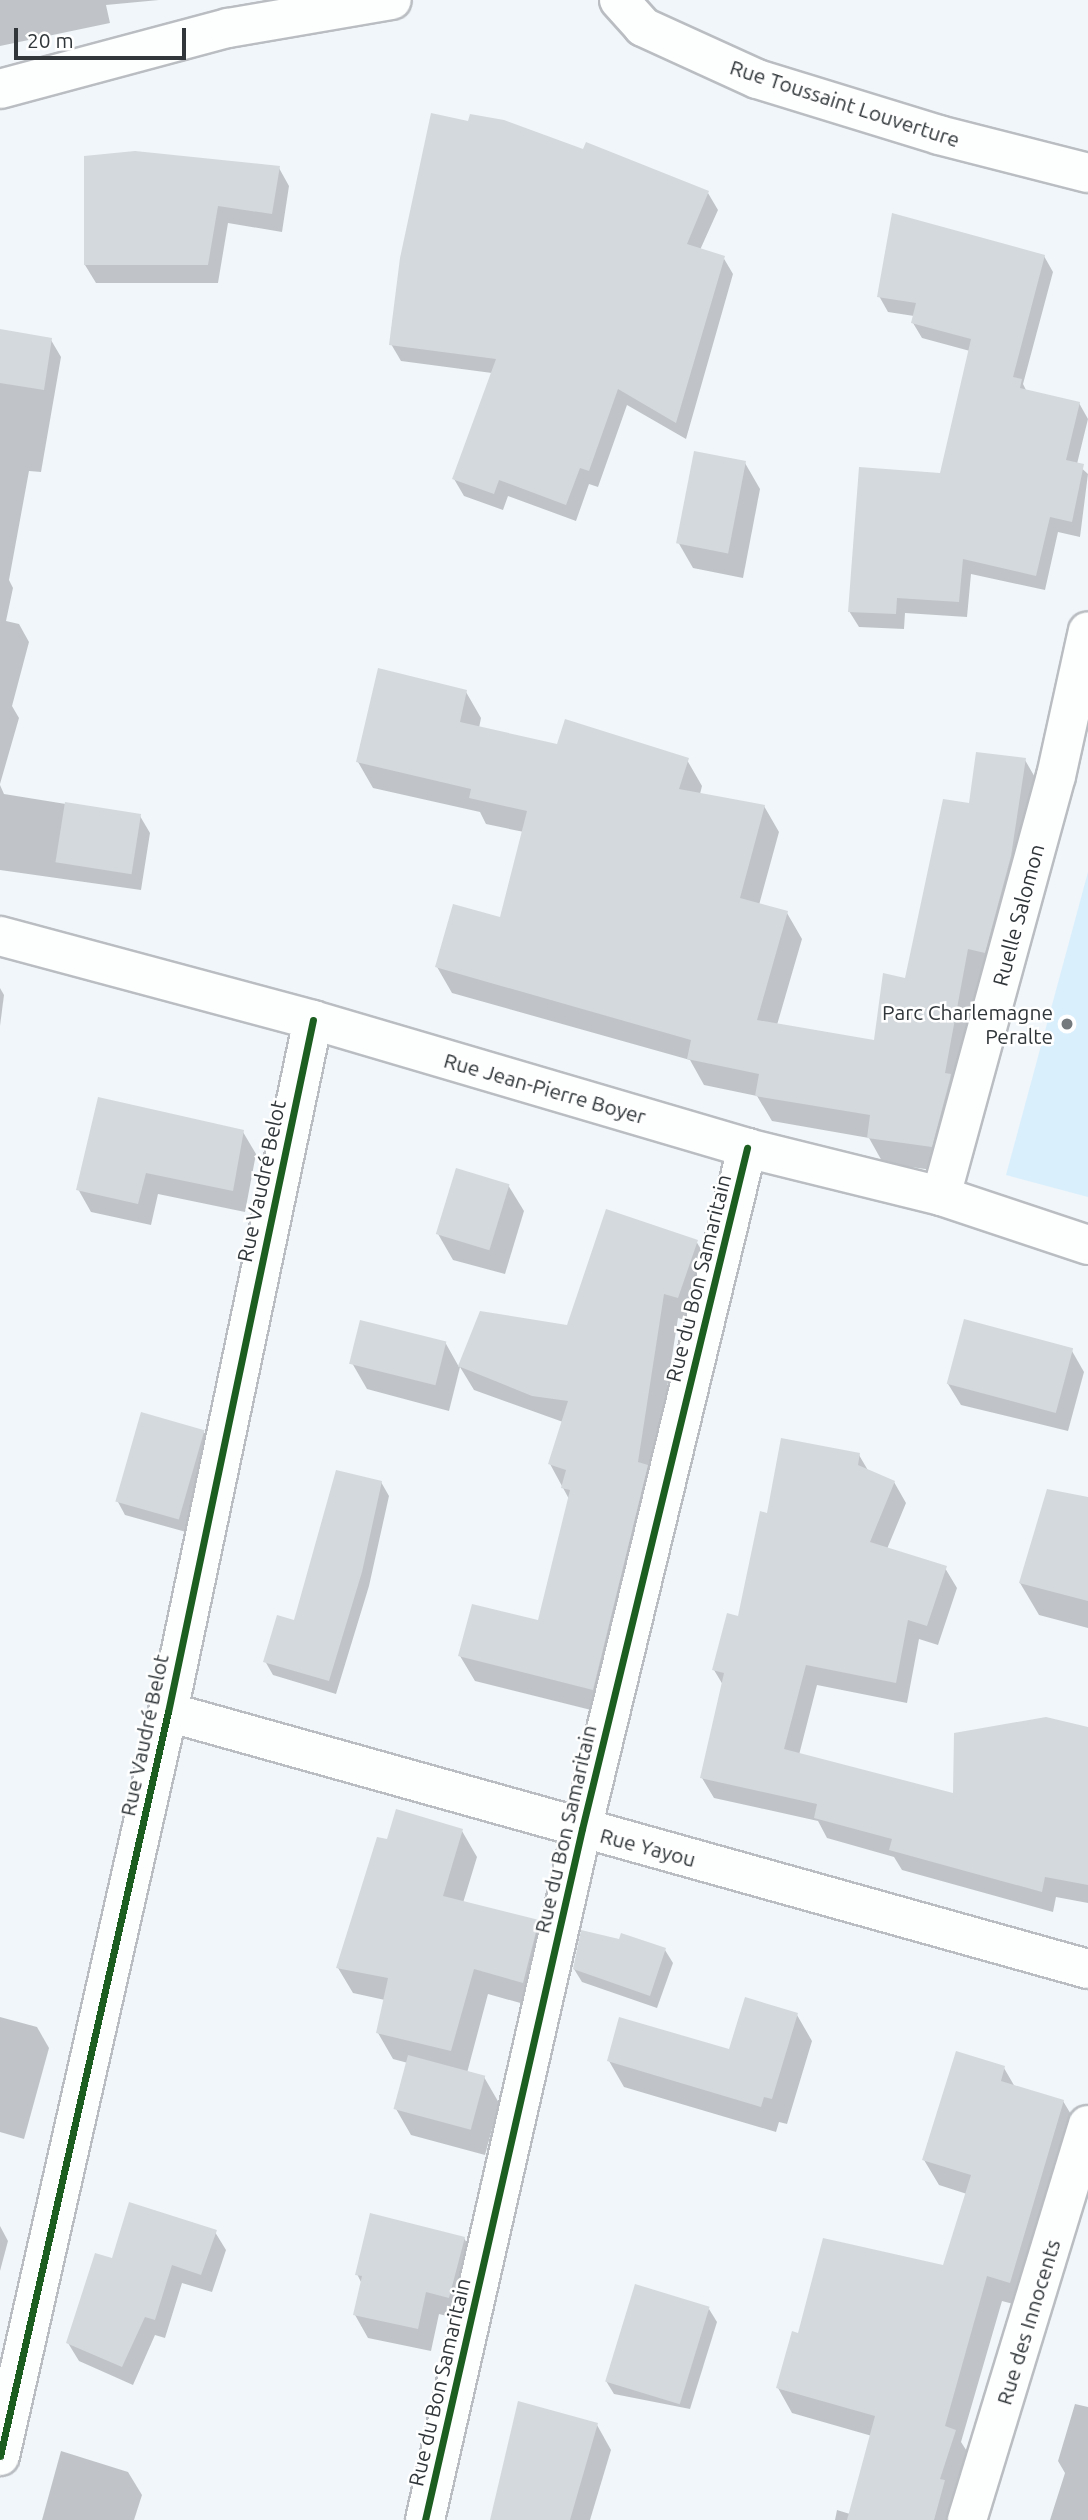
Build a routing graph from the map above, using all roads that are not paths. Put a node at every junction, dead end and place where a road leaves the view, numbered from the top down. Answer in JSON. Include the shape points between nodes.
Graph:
{"nodes":[{"id":1,"x":392,"y":0,"type":"edge"},
{"id":2,"x":619,"y":0,"type":"edge"},
{"id":3,"x":0,"y":89,"type":"edge"},
{"id":4,"x":1088,"y":173,"type":"edge"},
{"id":5,"x":1088,"y":631,"type":"edge"},
{"id":6,"x":0,"y":936,"type":"edge"},
{"id":7,"x":313,"y":1020,"type":"junction"},
{"id":8,"x":747,"y":1148,"type":"junction"},
{"id":9,"x":941,"y":1196,"type":"junction"},
{"id":10,"x":1088,"y":1245,"type":"edge"},
{"id":11,"x":168,"y":1712,"type":"junction"},
{"id":12,"x":583,"y":1829,"type":"junction"},
{"id":13,"x":1088,"y":1969,"type":"edge"},
{"id":14,"x":1088,"y":2125,"type":"edge"},
{"id":15,"x":0,"y":2456,"type":"edge"},
{"id":16,"x":425,"y":2520,"type":"edge"},
{"id":17,"x":967,"y":2520,"type":"edge"}],
"edges":[{"from":1,"to":3,"type":"street","via":[[228,28]]},
{"from":2,"to":4,"type":"street","name":"Rue Toussaint Louverture","via":[[643,27],[757,79],[939,135]]},
{"from":5,"to":9,"type":"street","name":"Ruelle Salomon","via":[[1056,776]]},
{"from":6,"to":7,"type":"street","name":"Rue Jean-Pierre Boyer"},
{"from":7,"to":8,"type":"street","name":"Rue Jean-Pierre Boyer"},
{"from":7,"to":11,"type":"street","name":"Rue Vaudré Belot"},
{"from":8,"to":9,"type":"street","name":"Rue Jean-Pierre Boyer"},
{"from":8,"to":12,"type":"street","name":"Rue du Bon Samaritain"},
{"from":9,"to":10,"type":"street","name":"Rue Jean-Pierre Boyer"},
{"from":11,"to":12,"type":"street","name":"Rue Yayou"},
{"from":11,"to":15,"type":"street","name":"Rue Vaudré Belot"},
{"from":12,"to":13,"type":"street","name":"Rue Yayou"},
{"from":12,"to":16,"type":"street","name":"Rue du Bon Samaritain"},
{"from":14,"to":17,"type":"street","name":"Rue des Innocents"}]}
